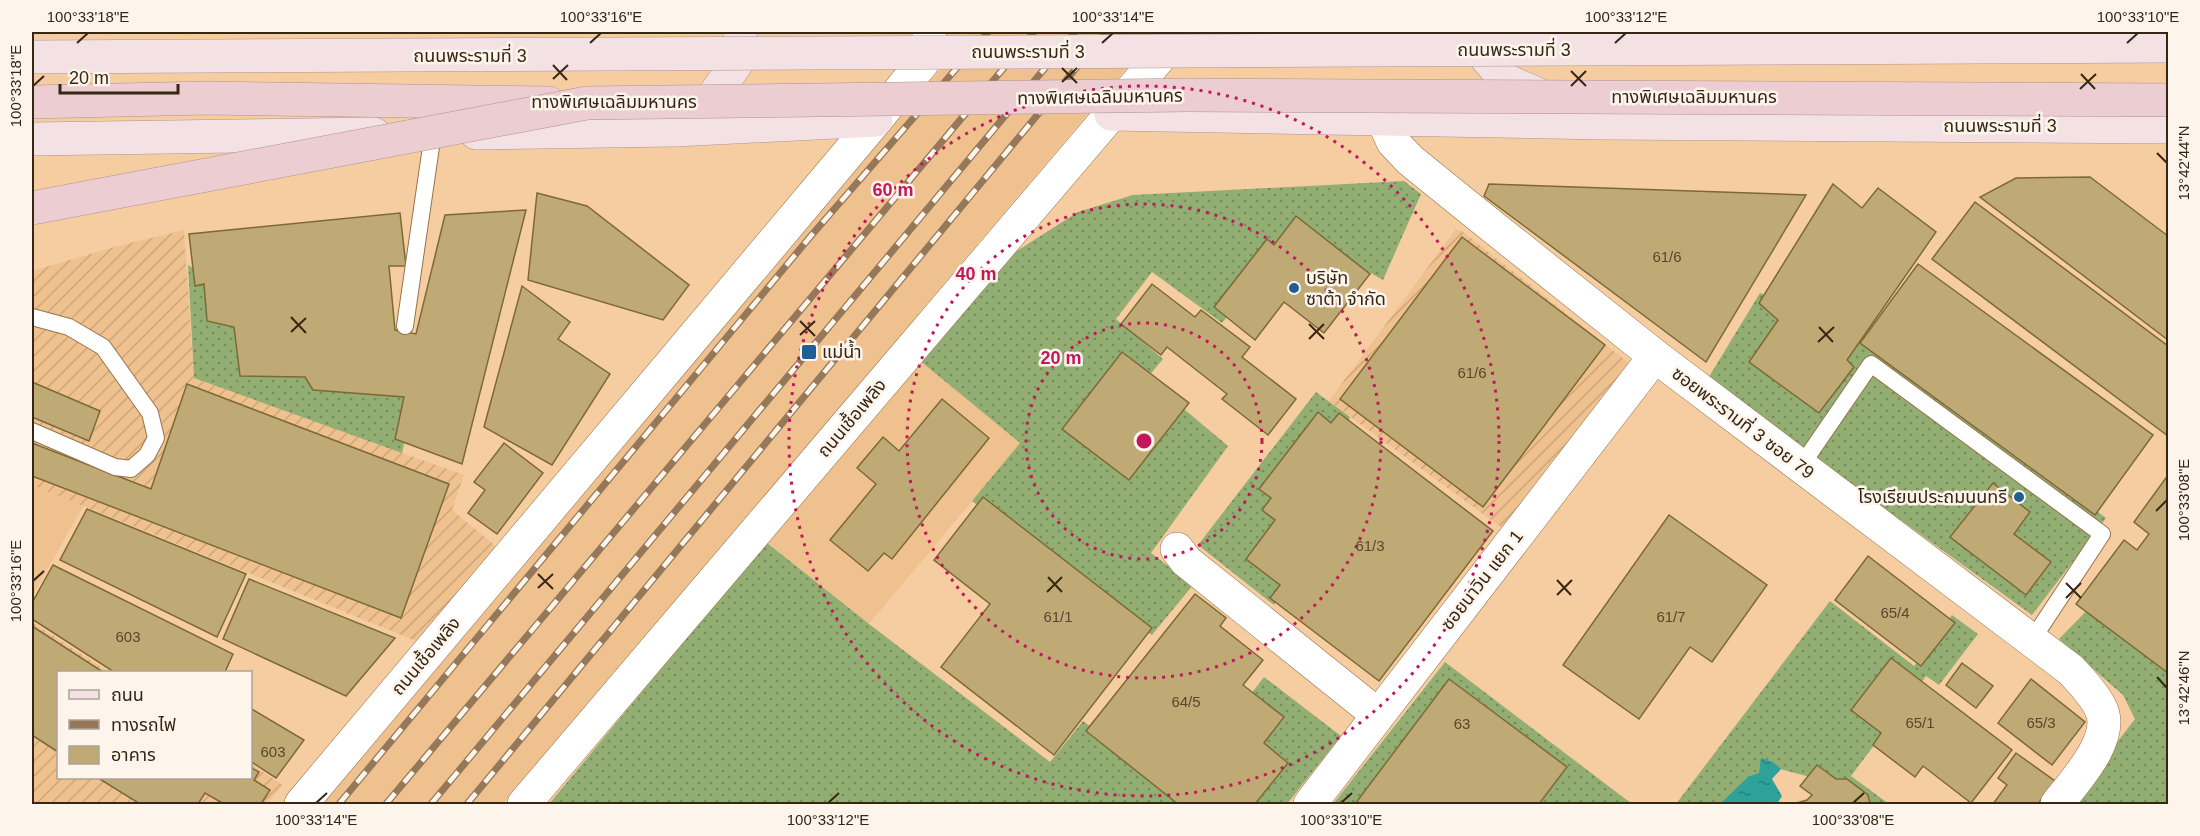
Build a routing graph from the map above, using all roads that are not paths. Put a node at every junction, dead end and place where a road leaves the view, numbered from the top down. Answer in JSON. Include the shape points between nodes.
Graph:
{"nodes":[{"id":1,"x":740,"y":32,"type":"edge"},
{"id":2,"x":930,"y":32,"type":"edge"},
{"id":3,"x":1181,"y":32,"type":"edge"},
{"id":4,"x":1465,"y":32,"type":"edge"},
{"id":5,"x":2169,"y":44,"type":"edge"},
{"id":6,"x":32,"y":50,"type":"edge"},
{"id":7,"x":32,"y":57,"type":"edge"},
{"id":8,"x":2169,"y":99,"type":"edge"},
{"id":9,"x":32,"y":102,"type":"edge"},
{"id":10,"x":587,"y":103,"type":"junction"},
{"id":11,"x":1111,"y":114,"type":"junction"},
{"id":12,"x":876,"y":120,"type":"junction"},
{"id":13,"x":1383,"y":120,"type":"junction"},
{"id":14,"x":1604,"y":123,"type":"junction"},
{"id":15,"x":2169,"y":127,"type":"edge"},
{"id":16,"x":676,"y":130,"type":"junction"},
{"id":17,"x":433,"y":133,"type":"junction"},
{"id":18,"x":32,"y":139,"type":"edge"},
{"id":19,"x":32,"y":208,"type":"edge"},
{"id":20,"x":32,"y":316,"type":"edge"},
{"id":21,"x":405,"y":326,"type":"dead end"},
{"id":22,"x":1655,"y":356,"type":"junction"},
{"id":23,"x":32,"y":431,"type":"edge"},
{"id":24,"x":1800,"y":466,"type":"junction"},
{"id":25,"x":1178,"y":549,"type":"dead end"},
{"id":26,"x":2032,"y":640,"type":"junction"},
{"id":27,"x":1378,"y":715,"type":"junction"},
{"id":28,"x":302,"y":804,"type":"edge"},
{"id":29,"x":524,"y":804,"type":"edge"},
{"id":30,"x":1310,"y":804,"type":"edge"},
{"id":31,"x":2057,"y":804,"type":"edge"}],
"edges":[{"from":1,"to":16,"type":"main road","via":[[740,58],[715,94]]},
{"from":2,"to":12,"type":"street","name":"ถนนเชื้อเพลิง","via":[[923,62]]},
{"from":3,"to":11,"type":"street","name":"ถนนเชื้อเพลิง"},
{"from":4,"to":14,"type":"main road","via":[[1505,80]]},
{"from":5,"to":6,"type":"main road","name":"ถนนพระรามที่ 3","via":[[1784,39]]},
{"from":5,"to":7,"type":"main road","name":"ถนนพระรามที่ 3","bridge":true},
{"from":8,"to":10,"type":"highway","name":"ทางพิเศษเฉลิมมหานคร","bridge":true,"via":[[1187,95]]},
{"from":9,"to":10,"type":"highway","name":"ทางพิเศษเฉลิมมหานคร","bridge":true,"via":[[207,98]]},
{"from":10,"to":19,"type":"highway","bridge":true},
{"from":11,"to":13,"type":"main road","name":"ถนนพระรามที่ 3"},
{"from":11,"to":29,"type":"street","name":"ถนนเชื้อเพลิง"},
{"from":12,"to":16,"type":"main road"},
{"from":12,"to":28,"type":"street","name":"ถนนเชื้อเพลิง"},
{"from":13,"to":14,"type":"main road","name":"ถนนพระรามที่ 3"},
{"from":13,"to":22,"type":"street","name":"ซอยพระรามที่ 3 ซอย 79","via":[[1393,142],[1410,160]]},
{"from":14,"to":15,"type":"main road","name":"ถนนพระรามที่ 3"},
{"from":16,"to":17,"type":"main road"},
{"from":17,"to":18,"type":"main road"},
{"from":17,"to":21,"type":"lane"},
{"from":20,"to":23,"type":"lane","via":[[69,327],[103,347],[150,413],[156,438],[147,455],[131,469],[115,467]]},
{"from":22,"to":24,"type":"street","name":"ซอยพระรามที่ 3 ซอย 79"},
{"from":22,"to":27,"type":"street","name":"ซอยนาวิน แยก 1"},
{"from":24,"to":26,"type":"street","name":"ซอยพระรามที่ 3 ซอย 79"},
{"from":24,"to":26,"type":"lane","via":[[1871,364],[2102,534]]},
{"from":25,"to":27,"type":"street","via":[[1186,561]]},
{"from":26,"to":31,"type":"street","name":"ซอยพระรามที่ 3 ซอย 79","via":[[2071,670],[2101,708],[2104,722],[2095,754]]},
{"from":27,"to":30,"type":"street","name":"ซอยนาวิน แยก 1"}]}
